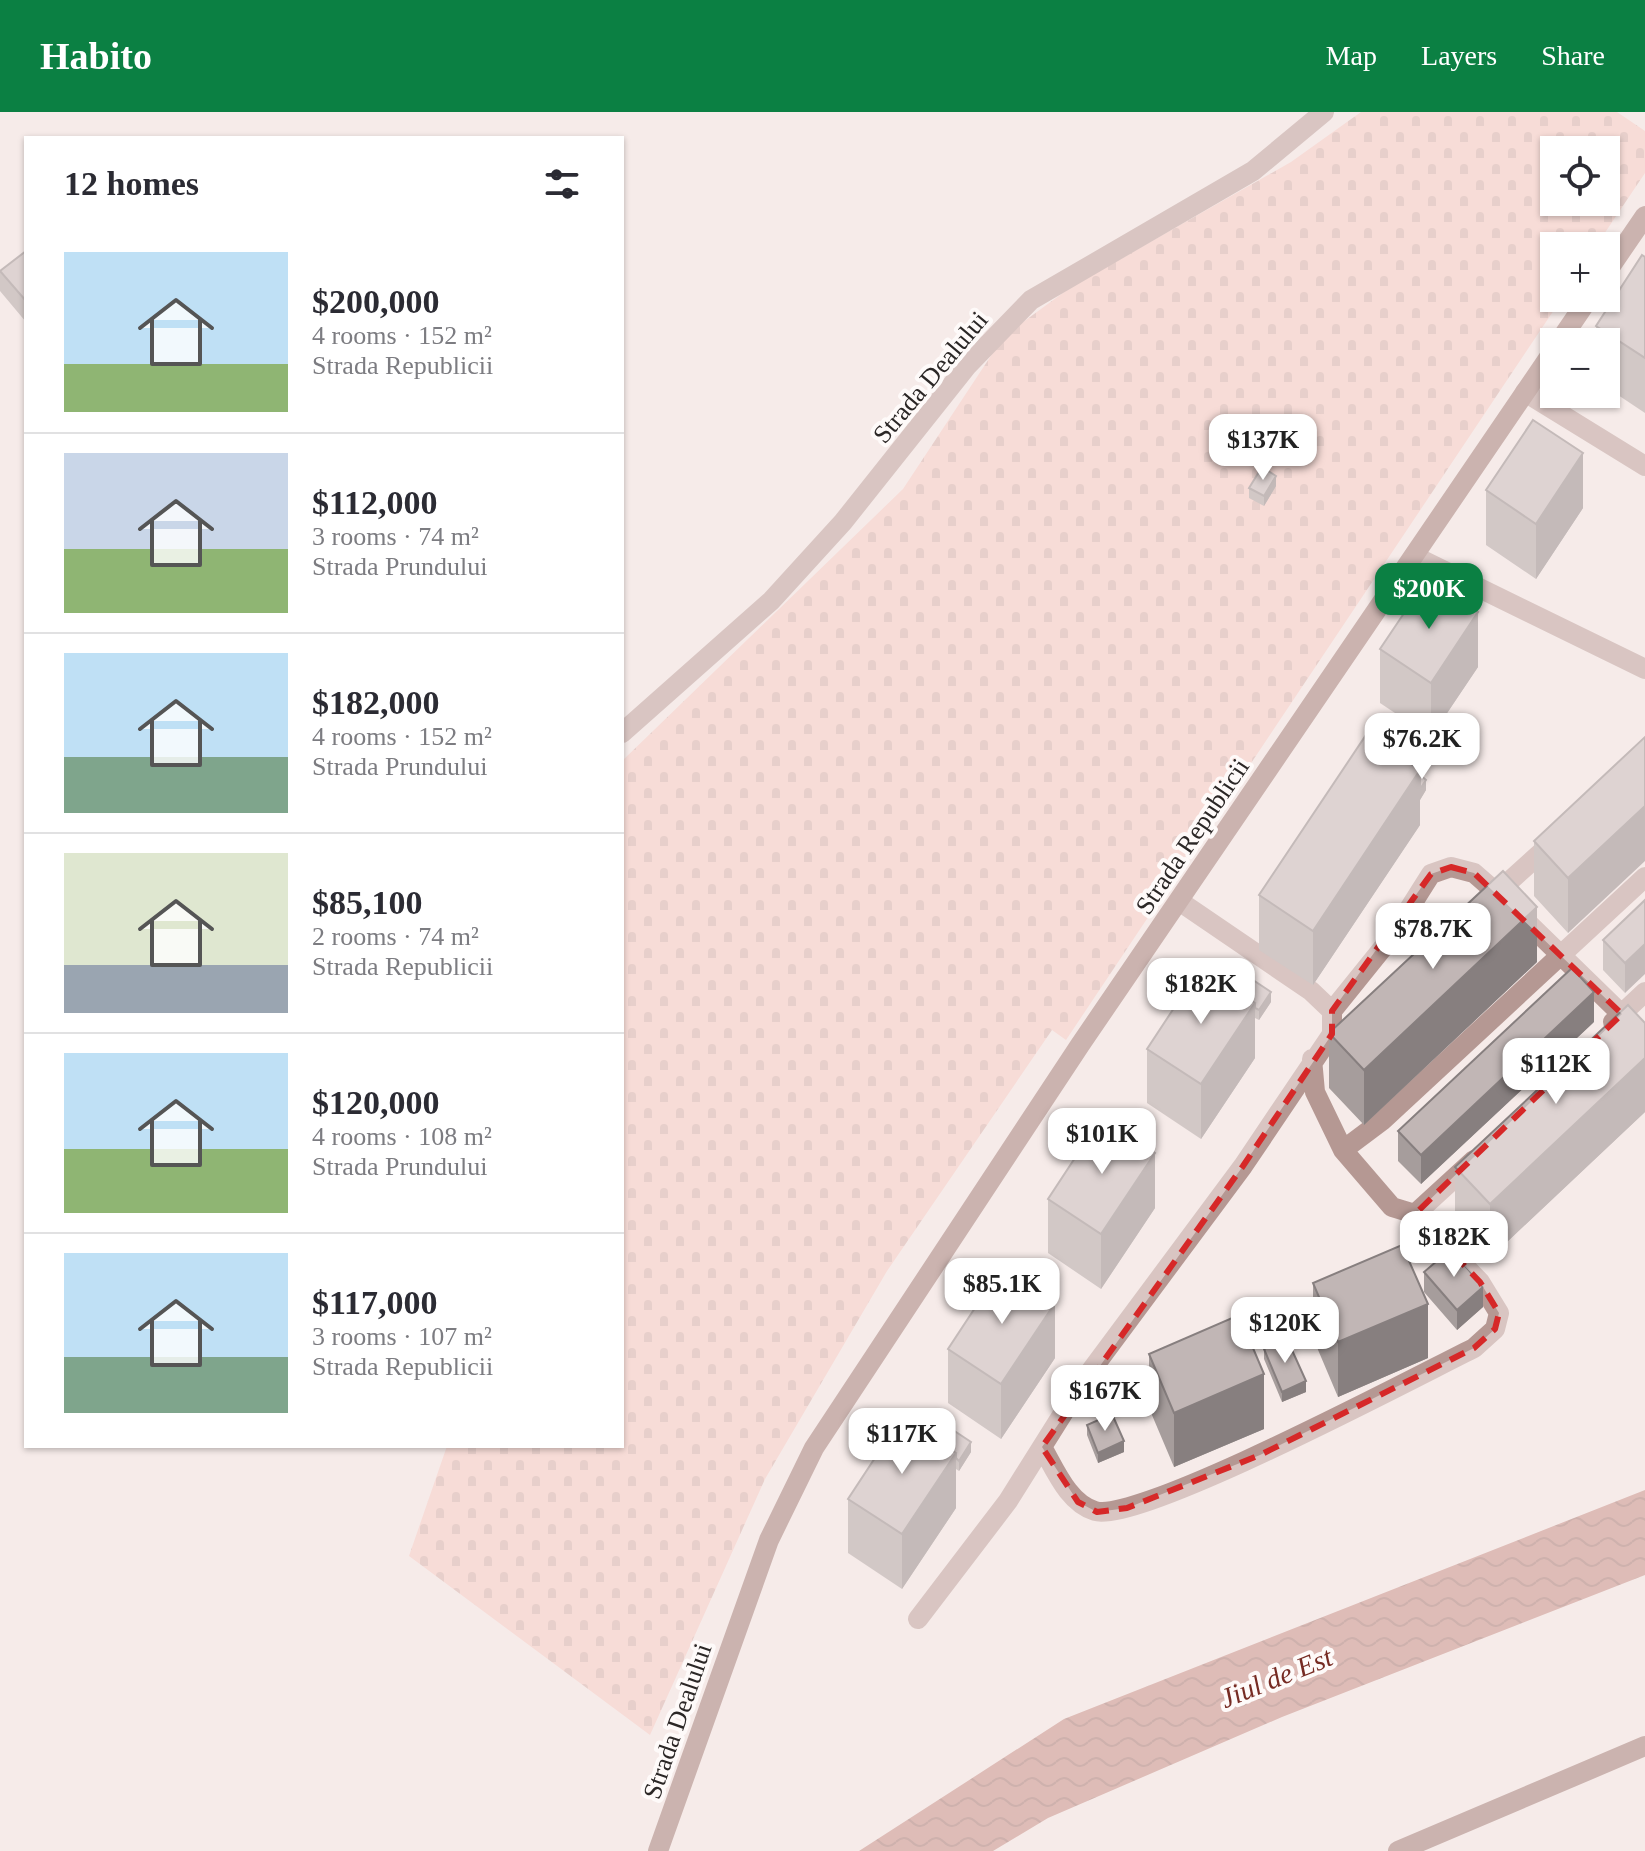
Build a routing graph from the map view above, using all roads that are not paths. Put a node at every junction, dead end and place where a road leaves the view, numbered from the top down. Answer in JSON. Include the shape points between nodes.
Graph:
{"nodes":[{"id":1,"x":1324,"y":112,"type":"edge"},
{"id":2,"x":1645,"y":216,"type":"edge"},
{"id":3,"x":1620,"y":253,"type":"edge"},
{"id":4,"x":1540,"y":370,"type":"edge"},
{"id":5,"x":1525,"y":392,"type":"junction"},
{"id":6,"x":1645,"y":466,"type":"edge"},
{"id":7,"x":1414,"y":556,"type":"junction"},
{"id":8,"x":1645,"y":669,"type":"edge"},
{"id":9,"x":624,"y":731,"type":"edge"},
{"id":10,"x":1567,"y":829,"type":"edge"},
{"id":11,"x":1645,"y":877,"type":"edge"},
{"id":12,"x":1497,"y":893,"type":"junction"},
{"id":13,"x":1179,"y":901,"type":"junction"},
{"id":14,"x":1475,"y":914,"type":"edge"},
{"id":15,"x":1561,"y":957,"type":"junction"},
{"id":16,"x":1645,"y":992,"type":"edge"},
{"id":17,"x":1332,"y":1011,"type":"junction"},
{"id":18,"x":1622,"y":1014,"type":"junction"},
{"id":19,"x":1600,"y":1036,"type":"edge"},
{"id":20,"x":1645,"y":1037,"type":"edge"},
{"id":21,"x":1312,"y":1059,"type":"junction"},
{"id":22,"x":1489,"y":1145,"type":"edge"},
{"id":23,"x":1343,"y":1150,"type":"junction"},
{"id":24,"x":1415,"y":1214,"type":"junction"},
{"id":25,"x":1042,"y":1447,"type":"junction"},
{"id":26,"x":743,"y":1607,"type":"joint"},
{"id":27,"x":918,"y":1619,"type":"dead end"},
{"id":28,"x":1645,"y":1746,"type":"edge"},
{"id":29,"x":658,"y":1851,"type":"edge"},
{"id":30,"x":1398,"y":1851,"type":"edge"}],
"edges":[{"from":1,"to":9,"type":"street","name":"Strada Dealului","via":[[1253,171],[1031,300],[967,366],[871,489],[771,601]]},
{"from":2,"to":3,"type":"main road"},
{"from":4,"to":5,"type":"main road","name":"Strada Republicii"},
{"from":5,"to":6,"type":"street"},
{"from":5,"to":7,"type":"main road","name":"Strada Republicii"},
{"from":7,"to":8,"type":"street"},
{"from":7,"to":13,"type":"main road","name":"Strada Republicii"},
{"from":10,"to":12,"type":"street"},
{"from":11,"to":15,"type":"street"},
{"from":12,"to":14,"type":"street"},
{"from":12,"to":15,"type":"street"},
{"from":12,"to":17,"type":"street","via":[[1474,873],[1451,867],[1431,874],[1390,939]]},
{"from":13,"to":17,"type":"street"},
{"from":13,"to":26,"type":"main road","name":"Strada Republicii","via":[[822,1434],[787,1498]]},
{"from":15,"to":18,"type":"street"},
{"from":15,"to":23,"type":"street","via":[[1383,1120]]},
{"from":16,"to":18,"type":"street"},
{"from":17,"to":21,"type":"street","via":[[1341,1034]]},
{"from":18,"to":19,"type":"street"},
{"from":18,"to":20,"type":"street"},
{"from":21,"to":23,"type":"street","via":[[1315,1092]]},
{"from":21,"to":25,"type":"street","via":[[1243,1166],[1084,1380]]},
{"from":22,"to":24,"type":"street"},
{"from":23,"to":24,"type":"street","via":[[1392,1207]]},
{"from":24,"to":25,"type":"street","via":[[1480,1282],[1499,1313],[1495,1329],[1474,1348],[1260,1455],[1127,1508],[1097,1512],[1078,1502]]},
{"from":25,"to":27,"type":"street"},
{"from":26,"to":29,"type":"main road","name":"Strada Dealului"},
{"from":28,"to":30,"type":"main road"}]}
